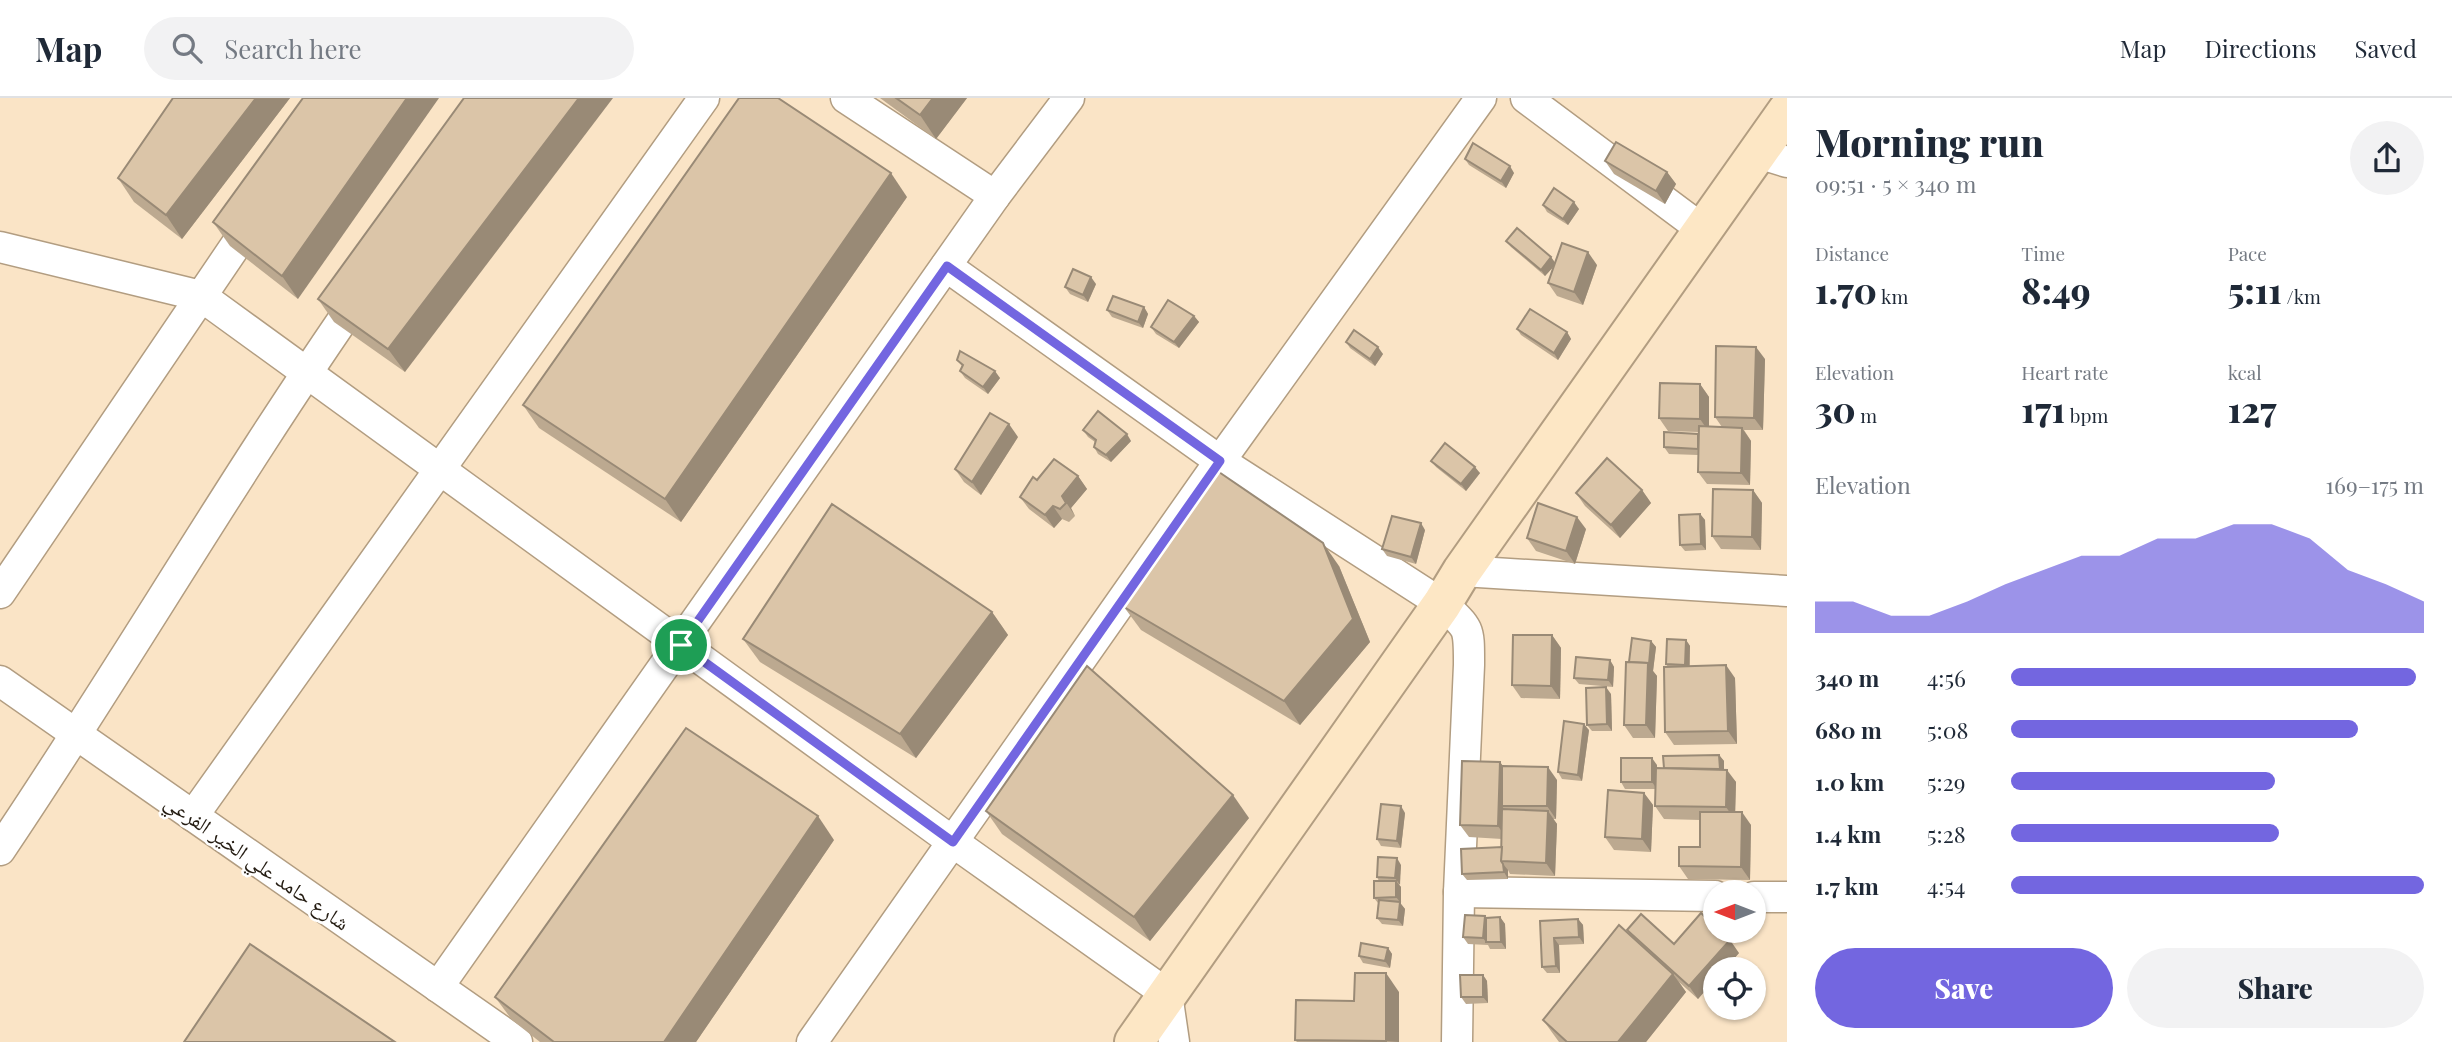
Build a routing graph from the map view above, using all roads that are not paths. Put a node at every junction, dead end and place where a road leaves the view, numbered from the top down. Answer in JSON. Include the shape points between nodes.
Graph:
{"nodes":[{"id":1,"x":704,"y":98,"type":"edge"},
{"id":2,"x":846,"y":98,"type":"edge"},
{"id":3,"x":1069,"y":98,"type":"edge"},
{"id":4,"x":1481,"y":98,"type":"edge"},
{"id":5,"x":1527,"y":98,"type":"edge"},
{"id":6,"x":1787,"y":111,"type":"edge"},
{"id":7,"x":1772,"y":158,"type":"edge"},
{"id":8,"x":995,"y":196,"type":"junction"},
{"id":9,"x":269,"y":197,"type":"edge"},
{"id":10,"x":1703,"y":230,"type":"junction"},
{"id":11,"x":0,"y":247,"type":"edge"},
{"id":12,"x":947,"y":266,"type":"junction"},
{"id":13,"x":377,"y":270,"type":"edge"},
{"id":14,"x":201,"y":296,"type":"junction"},
{"id":15,"x":305,"y":374,"type":"junction"},
{"id":16,"x":1220,"y":461,"type":"junction"},
{"id":17,"x":440,"y":470,"type":"junction"},
{"id":18,"x":1462,"y":571,"type":"junction"},
{"id":19,"x":1787,"y":591,"type":"edge"},
{"id":20,"x":0,"y":593,"type":"edge"},
{"id":21,"x":1442,"y":604,"type":"junction"},
{"id":22,"x":681,"y":645,"type":"junction"},
{"id":23,"x":0,"y":681,"type":"edge"},
{"id":24,"x":78,"y":735,"type":"junction"},
{"id":25,"x":193,"y":816,"type":"junction"},
{"id":26,"x":953,"y":842,"type":"junction"},
{"id":27,"x":0,"y":849,"type":"edge"},
{"id":28,"x":1459,"y":892,"type":"junction"},
{"id":29,"x":1703,"y":896,"type":"edge"},
{"id":30,"x":1766,"y":897,"type":"edge"},
{"id":31,"x":1787,"y":897,"type":"edge"},
{"id":32,"x":438,"y":988,"type":"junction"},
{"id":33,"x":1167,"y":994,"type":"junction"},
{"id":34,"x":517,"y":1042,"type":"edge"},
{"id":35,"x":812,"y":1042,"type":"edge"},
{"id":36,"x":1134,"y":1042,"type":"edge"},
{"id":37,"x":1174,"y":1042,"type":"edge"},
{"id":38,"x":1457,"y":1042,"type":"edge"}],
"edges":[{"from":1,"to":17,"type":"street"},
{"from":2,"to":8,"type":"street"},
{"from":3,"to":8,"type":"street"},
{"from":4,"to":16,"type":"street"},
{"from":5,"to":10,"type":"street"},
{"from":6,"to":7,"type":"main road"},
{"from":7,"to":10,"type":"main road"},
{"from":8,"to":12,"type":"street"},
{"from":9,"to":14,"type":"street"},
{"from":10,"to":18,"type":"main road"},
{"from":11,"to":14,"type":"street"},
{"from":12,"to":16,"type":"street"},
{"from":12,"to":22,"type":"street"},
{"from":13,"to":15,"type":"street"},
{"from":14,"to":15,"type":"street"},
{"from":14,"to":20,"type":"street"},
{"from":15,"to":17,"type":"street"},
{"from":15,"to":24,"type":"street"},
{"from":16,"to":21,"type":"street"},
{"from":16,"to":26,"type":"street"},
{"from":17,"to":22,"type":"street"},
{"from":17,"to":25,"type":"street"},
{"from":18,"to":19,"type":"street"},
{"from":18,"to":21,"type":"main road"},
{"from":21,"to":28,"type":"street","via":[[1465,625],[1469,641]]},
{"from":21,"to":33,"type":"main road"},
{"from":22,"to":26,"type":"street"},
{"from":22,"to":32,"type":"street"},
{"from":23,"to":24,"type":"street","name":"شارع حامد علي الخير الفرعي"},
{"from":24,"to":25,"type":"street","name":"شارع حامد علي الخير الفرعي"},
{"from":24,"to":27,"type":"street"},
{"from":25,"to":32,"type":"street","name":"شارع حامد علي الخير الفرعي"},
{"from":26,"to":33,"type":"street"},
{"from":26,"to":35,"type":"street"},
{"from":28,"to":29,"type":"street"},
{"from":28,"to":38,"type":"street"},
{"from":30,"to":31,"type":"street"},
{"from":32,"to":34,"type":"street","name":"شارع حامد علي الخير الفرعي"},
{"from":33,"to":36,"type":"main road"},
{"from":33,"to":37,"type":"street"}]}
